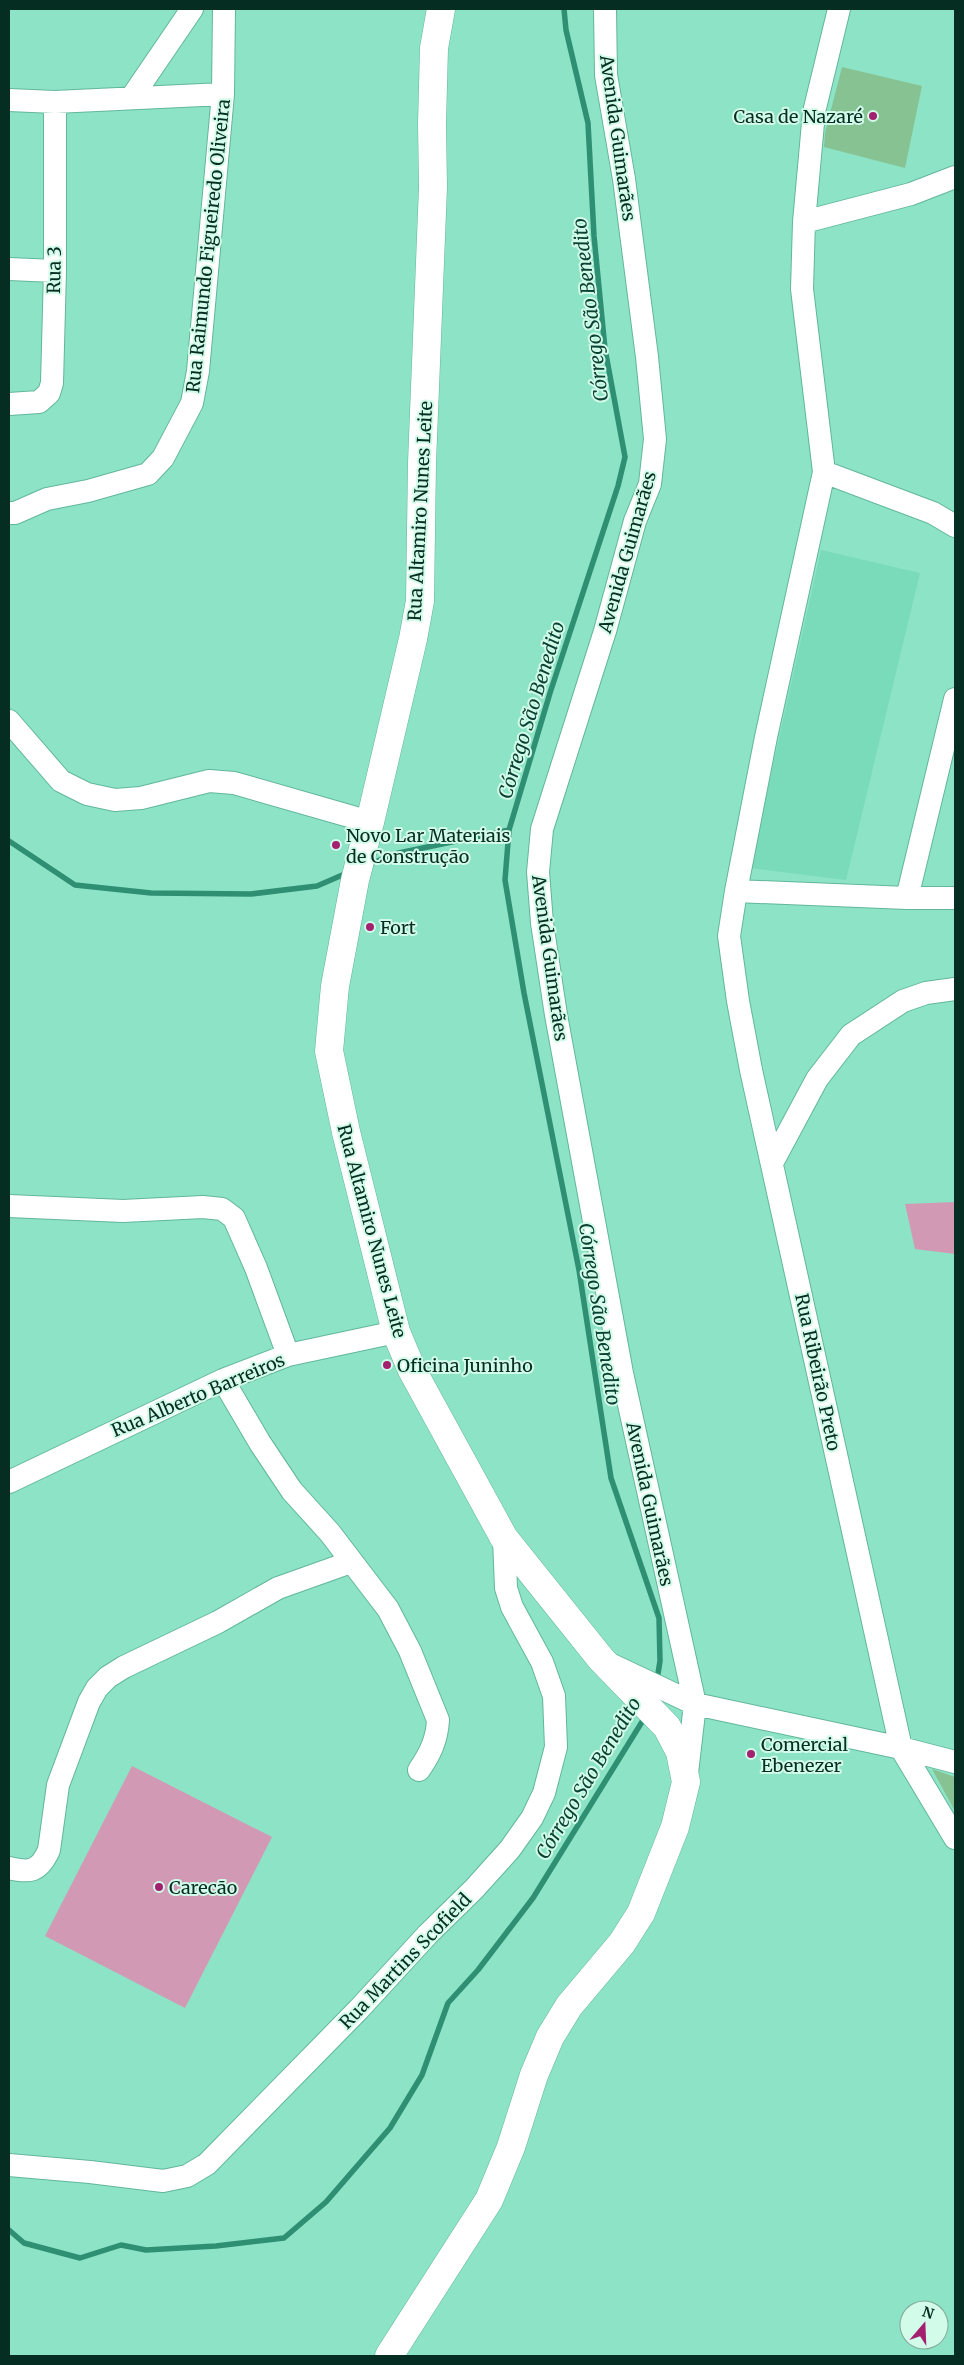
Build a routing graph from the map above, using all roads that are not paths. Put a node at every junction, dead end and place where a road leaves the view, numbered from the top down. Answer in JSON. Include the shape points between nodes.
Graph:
{"nodes":[{"id":1,"x":192,"y":9,"type":"edge"},
{"id":2,"x":224,"y":9,"type":"edge"},
{"id":3,"x":441,"y":9,"type":"edge"},
{"id":4,"x":605,"y":9,"type":"edge"},
{"id":5,"x":839,"y":9,"type":"edge"},
{"id":6,"x":223,"y":94,"type":"junction"},
{"id":7,"x":132,"y":97,"type":"junction"},
{"id":8,"x":9,"y":100,"type":"edge"},
{"id":9,"x":55,"y":102,"type":"junction"},
{"id":10,"x":955,"y":177,"type":"edge"},
{"id":11,"x":804,"y":222,"type":"junction"},
{"id":12,"x":9,"y":268,"type":"edge"},
{"id":13,"x":55,"y":271,"type":"junction"},
{"id":14,"x":9,"y":404,"type":"edge"},
{"id":15,"x":824,"y":472,"type":"junction"},
{"id":16,"x":9,"y":513,"type":"edge"},
{"id":17,"x":955,"y":526,"type":"edge"},
{"id":18,"x":955,"y":698,"type":"edge"},
{"id":19,"x":9,"y":721,"type":"edge"},
{"id":20,"x":367,"y":835,"type":"junction"},
{"id":21,"x":736,"y":891,"type":"junction"},
{"id":22,"x":907,"y":898,"type":"junction"},
{"id":23,"x":955,"y":898,"type":"edge"},
{"id":24,"x":955,"y":989,"type":"edge"},
{"id":25,"x":772,"y":1163,"type":"junction"},
{"id":26,"x":9,"y":1206,"type":"edge"},
{"id":27,"x":396,"y":1332,"type":"junction"},
{"id":28,"x":288,"y":1355,"type":"junction"},
{"id":29,"x":223,"y":1380,"type":"junction"},
{"id":30,"x":9,"y":1482,"type":"edge"},
{"id":31,"x":504,"y":1538,"type":"junction"},
{"id":32,"x":351,"y":1562,"type":"junction"},
{"id":33,"x":601,"y":1659,"type":"junction"},
{"id":34,"x":690,"y":1703,"type":"junction"},
{"id":35,"x":902,"y":1748,"type":"junction"},
{"id":36,"x":955,"y":1762,"type":"edge"},
{"id":37,"x":419,"y":1770,"type":"dead end"},
{"id":38,"x":686,"y":1782,"type":"junction"},
{"id":39,"x":955,"y":1838,"type":"edge"},
{"id":40,"x":9,"y":1868,"type":"edge"},
{"id":41,"x":9,"y":2165,"type":"edge"},
{"id":42,"x":389,"y":2356,"type":"edge"}],
"edges":[{"from":1,"to":7,"type":"street"},
{"from":2,"to":6,"type":"street","name":"Rua Raimundo Figueiredo Oliveira"},
{"from":3,"to":20,"type":"main road","name":"Rua Altamiro Nunes Leite","via":[[434,67],[434,187],[422,463],[420,601]]},
{"from":4,"to":34,"type":"street","name":"Avenida Guimarães","via":[[606,75],[624,179],[655,439],[650,484],[635,521],[605,632],[542,829],[538,872],[556,1014],[622,1373]]},
{"from":5,"to":11,"type":"street","name":"Rua Ribeirão Preto","via":[[814,112]]},
{"from":6,"to":7,"type":"street"},
{"from":6,"to":16,"type":"street","name":"Rua Raimundo Figueiredo Oliveira","via":[[198,371],[194,395],[182,422],[163,458],[148,474],[47,499]]},
{"from":7,"to":9,"type":"street"},
{"from":8,"to":9,"type":"street"},
{"from":9,"to":13,"type":"street","name":"Rua 3"},
{"from":10,"to":11,"type":"street","via":[[911,194]]},
{"from":11,"to":15,"type":"street","name":"Rua Ribeirão Preto","via":[[802,289]]},
{"from":12,"to":13,"type":"street"},
{"from":13,"to":14,"type":"street","name":"Rua 3","via":[[50,388],[39,402]]},
{"from":15,"to":17,"type":"street","via":[[933,513]]},
{"from":15,"to":21,"type":"street","name":"Rua Ribeirão Preto"},
{"from":18,"to":22,"type":"street"},
{"from":19,"to":20,"type":"street","via":[[61,781],[87,794],[115,800],[141,798],[209,782],[234,783]]},
{"from":20,"to":27,"type":"main road","name":"Rua Altamiro Nunes Leite","via":[[335,986],[329,1051]]},
{"from":21,"to":22,"type":"street"},
{"from":21,"to":25,"type":"street","name":"Rua Ribeirão Preto","via":[[730,936],[738,1001]]},
{"from":22,"to":23,"type":"street"},
{"from":24,"to":25,"type":"street","via":[[926,993],[903,1001],[851,1035],[817,1079]]},
{"from":25,"to":35,"type":"street","name":"Rua Ribeirão Preto"},
{"from":26,"to":28,"type":"street","via":[[122,1211],[203,1207],[222,1210],[234,1218]]},
{"from":27,"to":28,"type":"street","name":"Rua Alberto Barreiros"},
{"from":27,"to":31,"type":"main road","name":"Rua Altamiro Nunes Leite","via":[[412,1370]]},
{"from":28,"to":29,"type":"street","name":"Rua Alberto Barreiros"},
{"from":29,"to":30,"type":"street","name":"Rua Alberto Barreiros"},
{"from":29,"to":32,"type":"street","via":[[292,1491]]},
{"from":31,"to":33,"type":"main road","name":"Rua Altamiro Nunes Leite"},
{"from":31,"to":41,"type":"street","name":"Rua Martins Scofield","via":[[506,1588],[512,1607],[542,1662],[554,1696],[556,1721],[556,1746],[544,1793],[532,1818],[510,1849],[206,2164],[187,2176],[163,2181]]},
{"from":32,"to":37,"type":"street","via":[[388,1609],[410,1651],[438,1720],[433,1748]]},
{"from":32,"to":40,"type":"street","via":[[278,1588],[108,1677],[89,1702],[58,1785],[46,1857],[36,1869],[28,1872]]},
{"from":33,"to":34,"type":"street"},
{"from":33,"to":38,"type":"main road","name":"Rua Altamiro Nunes Leite","via":[[674,1738]]},
{"from":34,"to":35,"type":"street"},
{"from":34,"to":38,"type":"street","name":"Avenida Guimarães"},
{"from":35,"to":36,"type":"street"},
{"from":35,"to":39,"type":"street","name":"Rua Ribeirão Preto"},
{"from":38,"to":42,"type":"main road","name":"Rua Altamiro Nunes Leite","via":[[676,1827],[641,1913],[550,2037],[489,2200]]}]}
